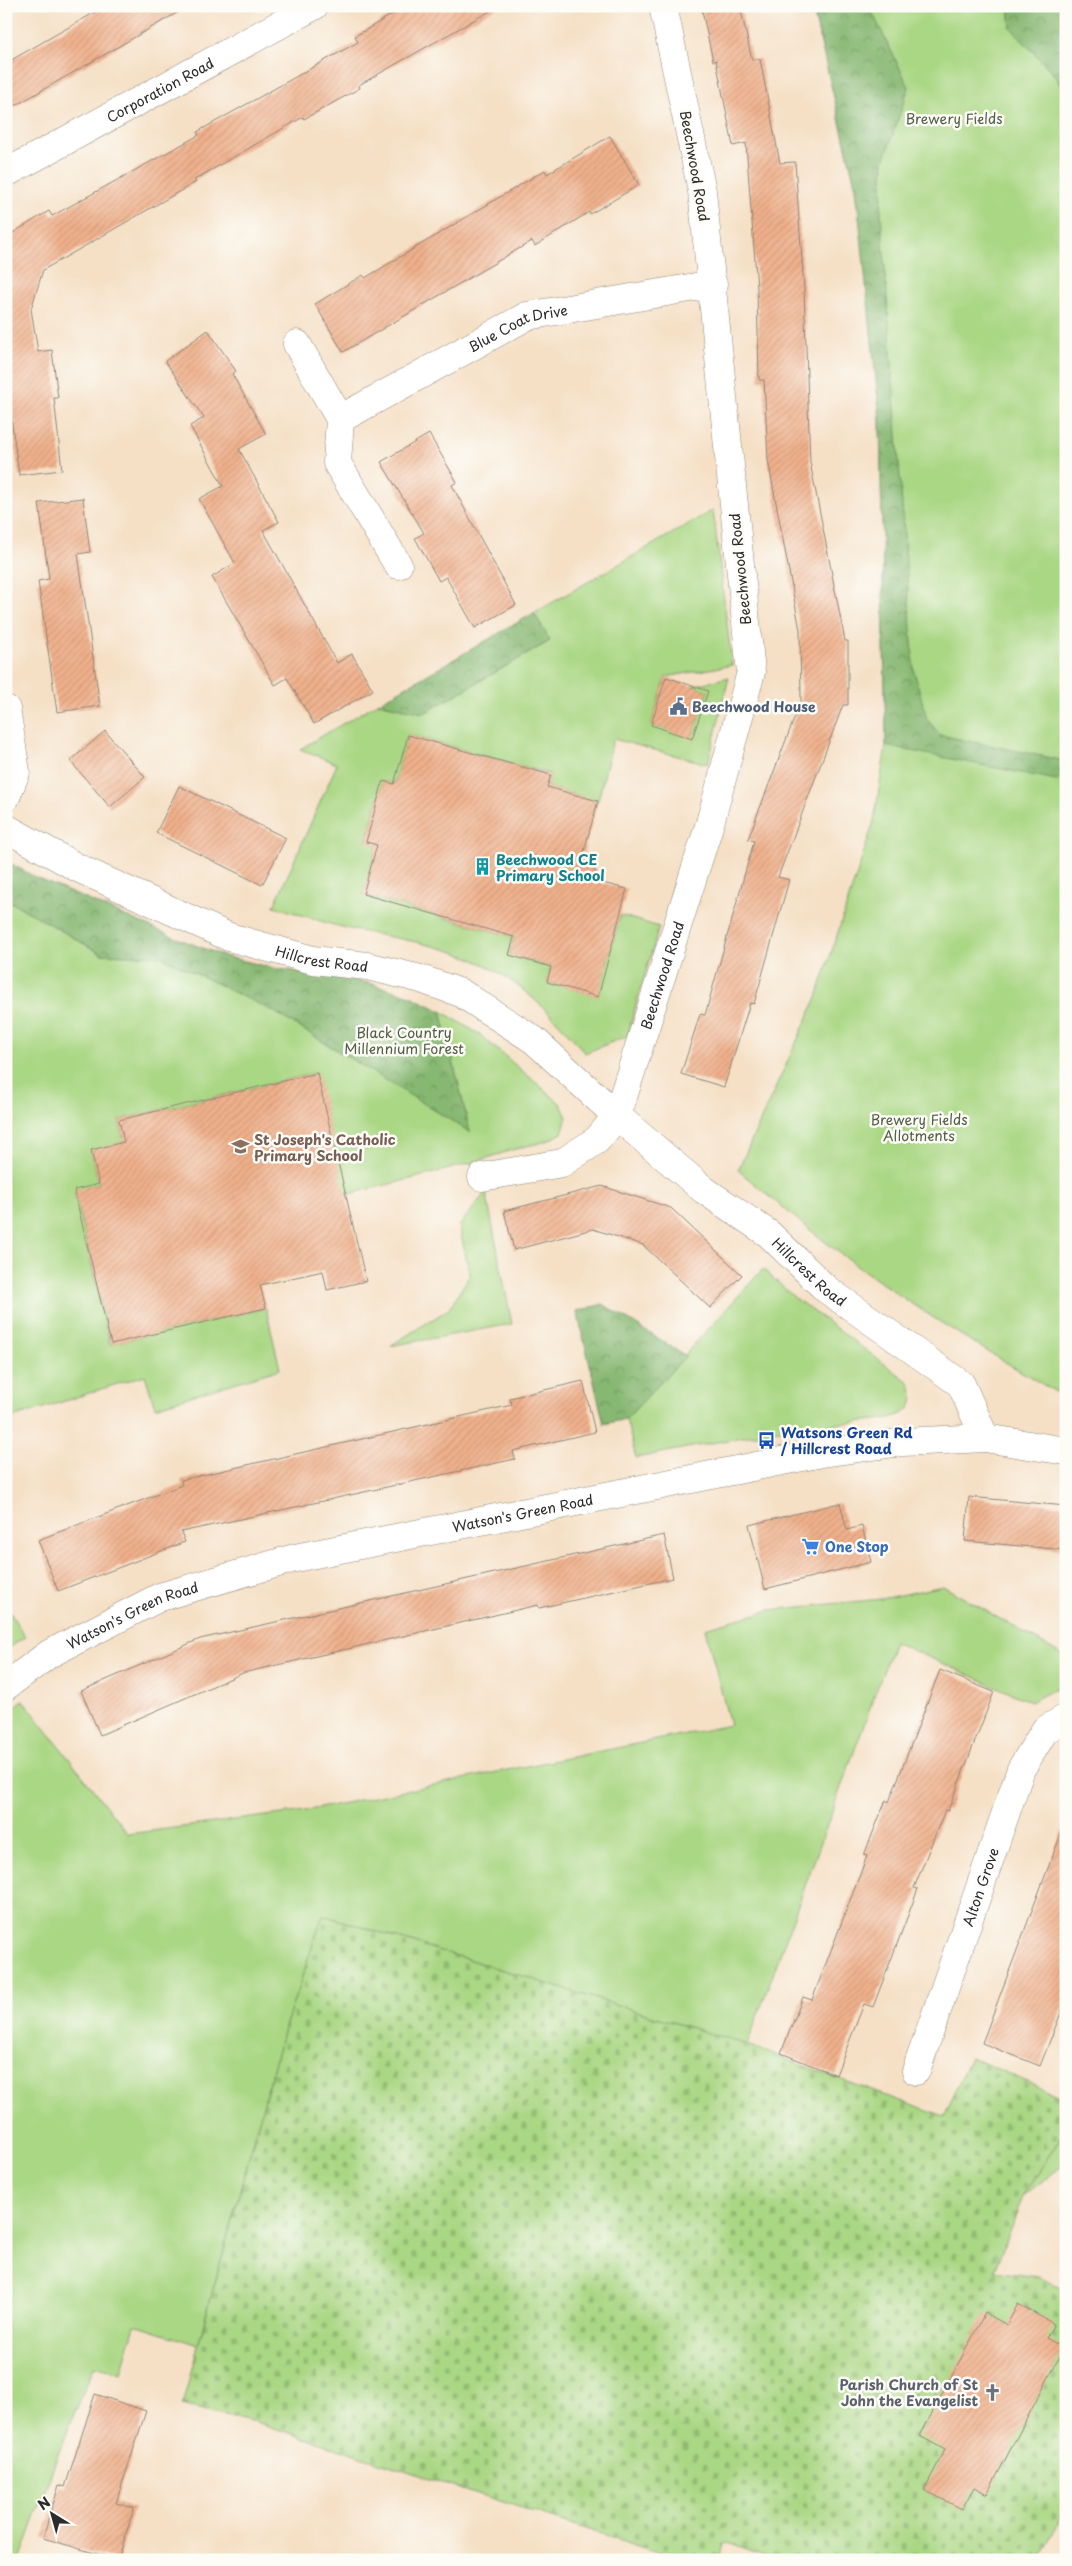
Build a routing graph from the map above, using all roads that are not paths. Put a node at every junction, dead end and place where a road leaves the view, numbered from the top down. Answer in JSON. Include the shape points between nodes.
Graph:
{"nodes":[{"id":1,"x":314,"y":6,"type":"edge"},
{"id":2,"x":662,"y":6,"type":"edge"},
{"id":3,"x":6,"y":173,"type":"edge"},
{"id":4,"x":713,"y":284,"type":"junction"},
{"id":5,"x":297,"y":344,"type":"dead end"},
{"id":6,"x":340,"y":419,"type":"junction"},
{"id":7,"x":398,"y":565,"type":"dead end"},
{"id":8,"x":6,"y":709,"type":"edge"},
{"id":9,"x":6,"y":797,"type":"edge"},
{"id":10,"x":6,"y":828,"type":"edge"},
{"id":11,"x":616,"y":1116,"type":"junction"},
{"id":12,"x":482,"y":1178,"type":"dead end"},
{"id":13,"x":985,"y":1438,"type":"junction"},
{"id":14,"x":1066,"y":1451,"type":"edge"},
{"id":15,"x":6,"y":1686,"type":"edge"},
{"id":16,"x":1066,"y":1718,"type":"edge"},
{"id":17,"x":916,"y":2071,"type":"dead end"}],
"edges":[{"from":1,"to":3,"type":"street","name":"Corporation Road"},
{"from":2,"to":4,"type":"street","name":"Beechwood Road","via":[[702,191]]},
{"from":4,"to":6,"type":"street","name":"Blue Coat Drive","via":[[527,316]]},
{"from":4,"to":11,"type":"street","name":"Beechwood Road","via":[[751,672],[710,823]]},
{"from":5,"to":6,"type":"street"},
{"from":6,"to":7,"type":"street","via":[[337,463]]},
{"from":8,"to":9,"type":"street","via":[[16,772]]},
{"from":10,"to":11,"type":"street","name":"Hillcrest Road","via":[[78,868],[229,937],[312,960],[367,966],[412,976],[462,994],[534,1040]]},
{"from":11,"to":12,"type":"street","via":[[597,1140],[562,1163]]},
{"from":11,"to":13,"type":"street","name":"Hillcrest Road","via":[[704,1190],[769,1234],[826,1288],[961,1384]]},
{"from":13,"to":14,"type":"street","name":"Watson's Green Road"},
{"from":13,"to":15,"type":"street","name":"Watson's Green Road","via":[[903,1442],[822,1453],[295,1558],[160,1597],[49,1654]]},
{"from":16,"to":17,"type":"street","name":"Alton Grove","via":[[1045,1730],[1020,1769]]}]}
